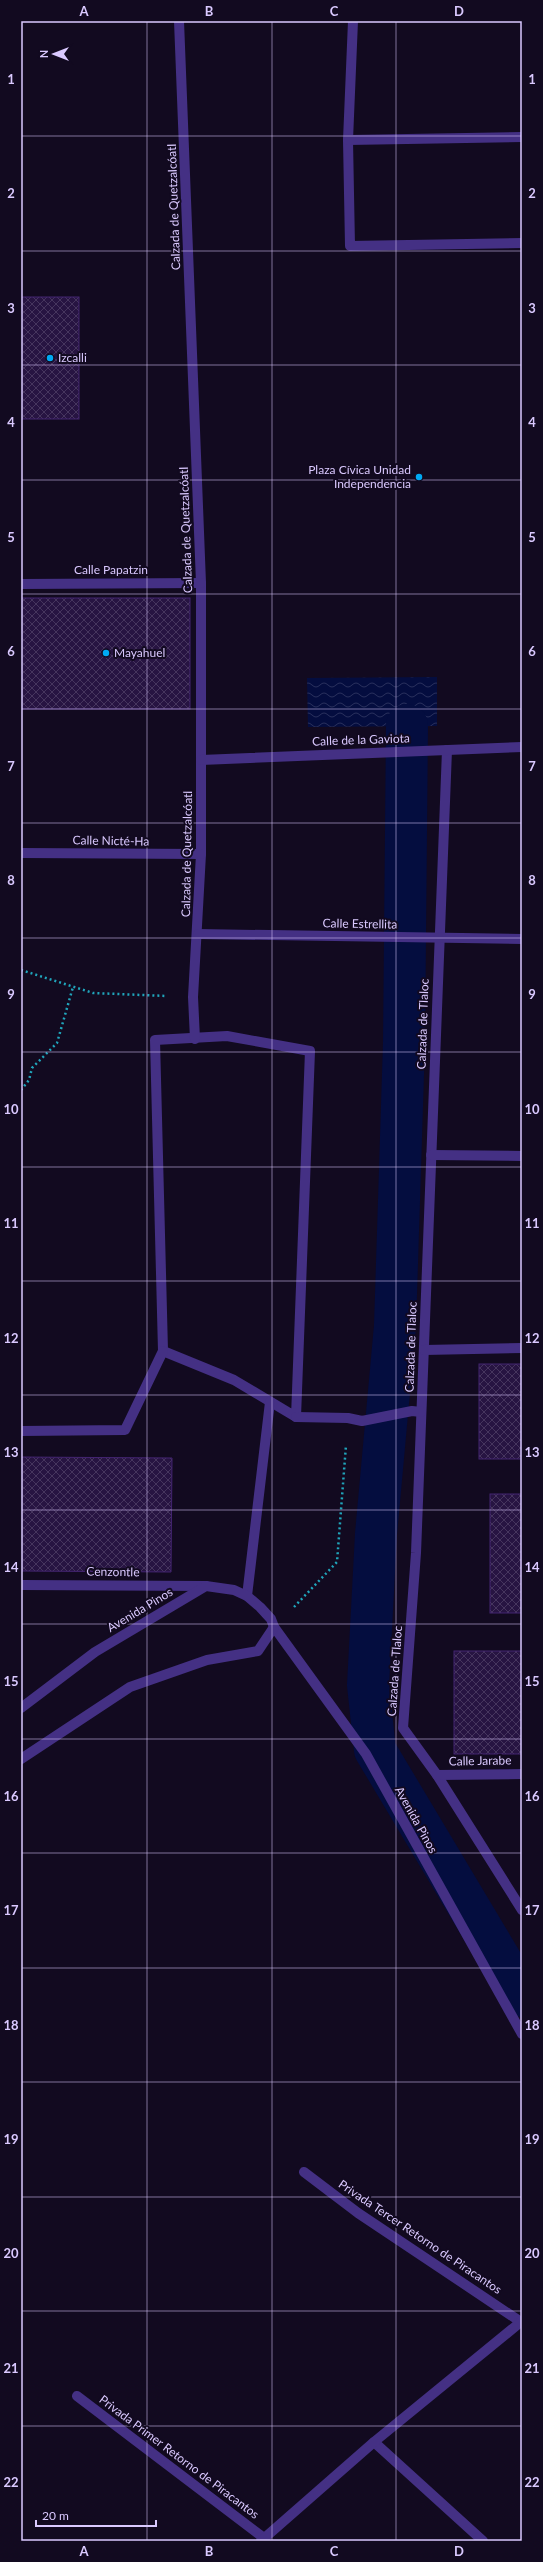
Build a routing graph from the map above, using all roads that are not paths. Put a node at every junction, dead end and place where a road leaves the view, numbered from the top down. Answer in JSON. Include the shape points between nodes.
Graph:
{"nodes":[{"id":1,"x":179,"y":21,"type":"edge"},
{"id":2,"x":353,"y":21,"type":"edge"},
{"id":3,"x":522,"y":136,"type":"edge"},
{"id":4,"x":348,"y":140,"type":"junction"},
{"id":5,"x":522,"y":243,"type":"edge"},
{"id":6,"x":201,"y":583,"type":"junction"},
{"id":7,"x":21,"y":584,"type":"edge"},
{"id":8,"x":522,"y":747,"type":"edge"},
{"id":9,"x":447,"y":750,"type":"junction"},
{"id":10,"x":201,"y":760,"type":"junction"},
{"id":11,"x":21,"y":853,"type":"edge"},
{"id":12,"x":201,"y":854,"type":"junction"},
{"id":13,"x":198,"y":934,"type":"junction"},
{"id":14,"x":439,"y":938,"type":"junction"},
{"id":15,"x":522,"y":939,"type":"edge"},
{"id":16,"x":195,"y":1039,"type":"junction"},
{"id":17,"x":431,"y":1155,"type":"junction"},
{"id":18,"x":522,"y":1156,"type":"edge"},
{"id":19,"x":522,"y":1348,"type":"edge"},
{"id":20,"x":163,"y":1350,"type":"junction"},
{"id":21,"x":424,"y":1350,"type":"junction"},
{"id":22,"x":270,"y":1402,"type":"junction"},
{"id":23,"x":417,"y":1412,"type":"junction"},
{"id":24,"x":296,"y":1417,"type":"junction"},
{"id":25,"x":21,"y":1431,"type":"edge"},
{"id":26,"x":21,"y":1584,"type":"edge"},
{"id":27,"x":206,"y":1586,"type":"junction"},
{"id":28,"x":247,"y":1596,"type":"junction"},
{"id":29,"x":274,"y":1627,"type":"junction"},
{"id":30,"x":21,"y":1708,"type":"edge"},
{"id":31,"x":21,"y":1758,"type":"edge"},
{"id":32,"x":522,"y":1774,"type":"edge"},
{"id":33,"x":437,"y":1775,"type":"junction"},
{"id":34,"x":522,"y":1910,"type":"edge"},
{"id":35,"x":522,"y":2034,"type":"edge"},
{"id":36,"x":304,"y":2172,"type":"dead end"},
{"id":37,"x":522,"y":2322,"type":"edge"},
{"id":38,"x":77,"y":2396,"type":"dead end"},
{"id":39,"x":374,"y":2442,"type":"junction"},
{"id":40,"x":263,"y":2540,"type":"edge"},
{"id":41,"x":483,"y":2541,"type":"edge"}],
"edges":[{"from":1,"to":6,"type":"street","name":"Calzada de Quetzalcóatl"},
{"from":2,"to":4,"type":"street"},
{"from":3,"to":4,"type":"street"},
{"from":4,"to":5,"type":"street","via":[[350,246]]},
{"from":6,"to":7,"type":"street","name":"Calle Papatzin"},
{"from":6,"to":10,"type":"street","name":"Calzada de Quetzalcóatl"},
{"from":8,"to":9,"type":"street","name":"Calle de la Gaviota"},
{"from":9,"to":10,"type":"street","name":"Calle de la Gaviota"},
{"from":9,"to":14,"type":"street","name":"Calzada de Tlaloc"},
{"from":10,"to":12,"type":"street","name":"Calzada de Quetzalcóatl"},
{"from":11,"to":12,"type":"street","name":"Calle Nicté-Ha"},
{"from":12,"to":13,"type":"street","name":"Calzada de Quetzalcóatl"},
{"from":13,"to":14,"type":"street","name":"Calle Estrellita"},
{"from":13,"to":16,"type":"street","name":"Calzada de Quetzalcóatl","via":[[193,997]]},
{"from":14,"to":15,"type":"street","name":"Calle Estrellita"},
{"from":14,"to":17,"type":"street","name":"Calzada de Tlaloc"},
{"from":16,"to":20,"type":"street","via":[[155,1040]]},
{"from":16,"to":24,"type":"street","via":[[227,1036],[310,1051]]},
{"from":17,"to":18,"type":"street"},
{"from":17,"to":21,"type":"street","name":"Calzada de Tlaloc"},
{"from":19,"to":21,"type":"street"},
{"from":20,"to":22,"type":"street","via":[[234,1380]]},
{"from":20,"to":25,"type":"street","via":[[125,1430]]},
{"from":21,"to":23,"type":"street","name":"Calzada de Tlaloc"},
{"from":22,"to":24,"type":"street"},
{"from":22,"to":28,"type":"street"},
{"from":23,"to":24,"type":"street","via":[[362,1421],[348,1418]]},
{"from":23,"to":33,"type":"street","name":"Calzada de Tlaloc","via":[[416,1553],[404,1728]]},
{"from":26,"to":27,"type":"street","name":"Cenzontle"},
{"from":27,"to":28,"type":"street","name":"Avenida Pinos","via":[[234,1590]]},
{"from":27,"to":30,"type":"street","name":"Avenida Pinos","via":[[94,1652]]},
{"from":28,"to":29,"type":"street","name":"Avenida Pinos","via":[[260,1606]]},
{"from":29,"to":31,"type":"street","via":[[258,1651],[207,1660],[130,1687]]},
{"from":29,"to":35,"type":"street","name":"Avenida Pinos","via":[[366,1754]]},
{"from":32,"to":33,"type":"street","name":"Calle Jarabe"},
{"from":33,"to":34,"type":"street","name":"Calzada de Tlaloc"},
{"from":36,"to":37,"type":"street","name":"Privada Tercer Retorno de Piracantos","via":[[358,2213]]},
{"from":37,"to":39,"type":"street"},
{"from":38,"to":40,"type":"street","name":"Privada Primer Retorno de Piracantos"},
{"from":39,"to":40,"type":"street"},
{"from":39,"to":41,"type":"street"}]}
